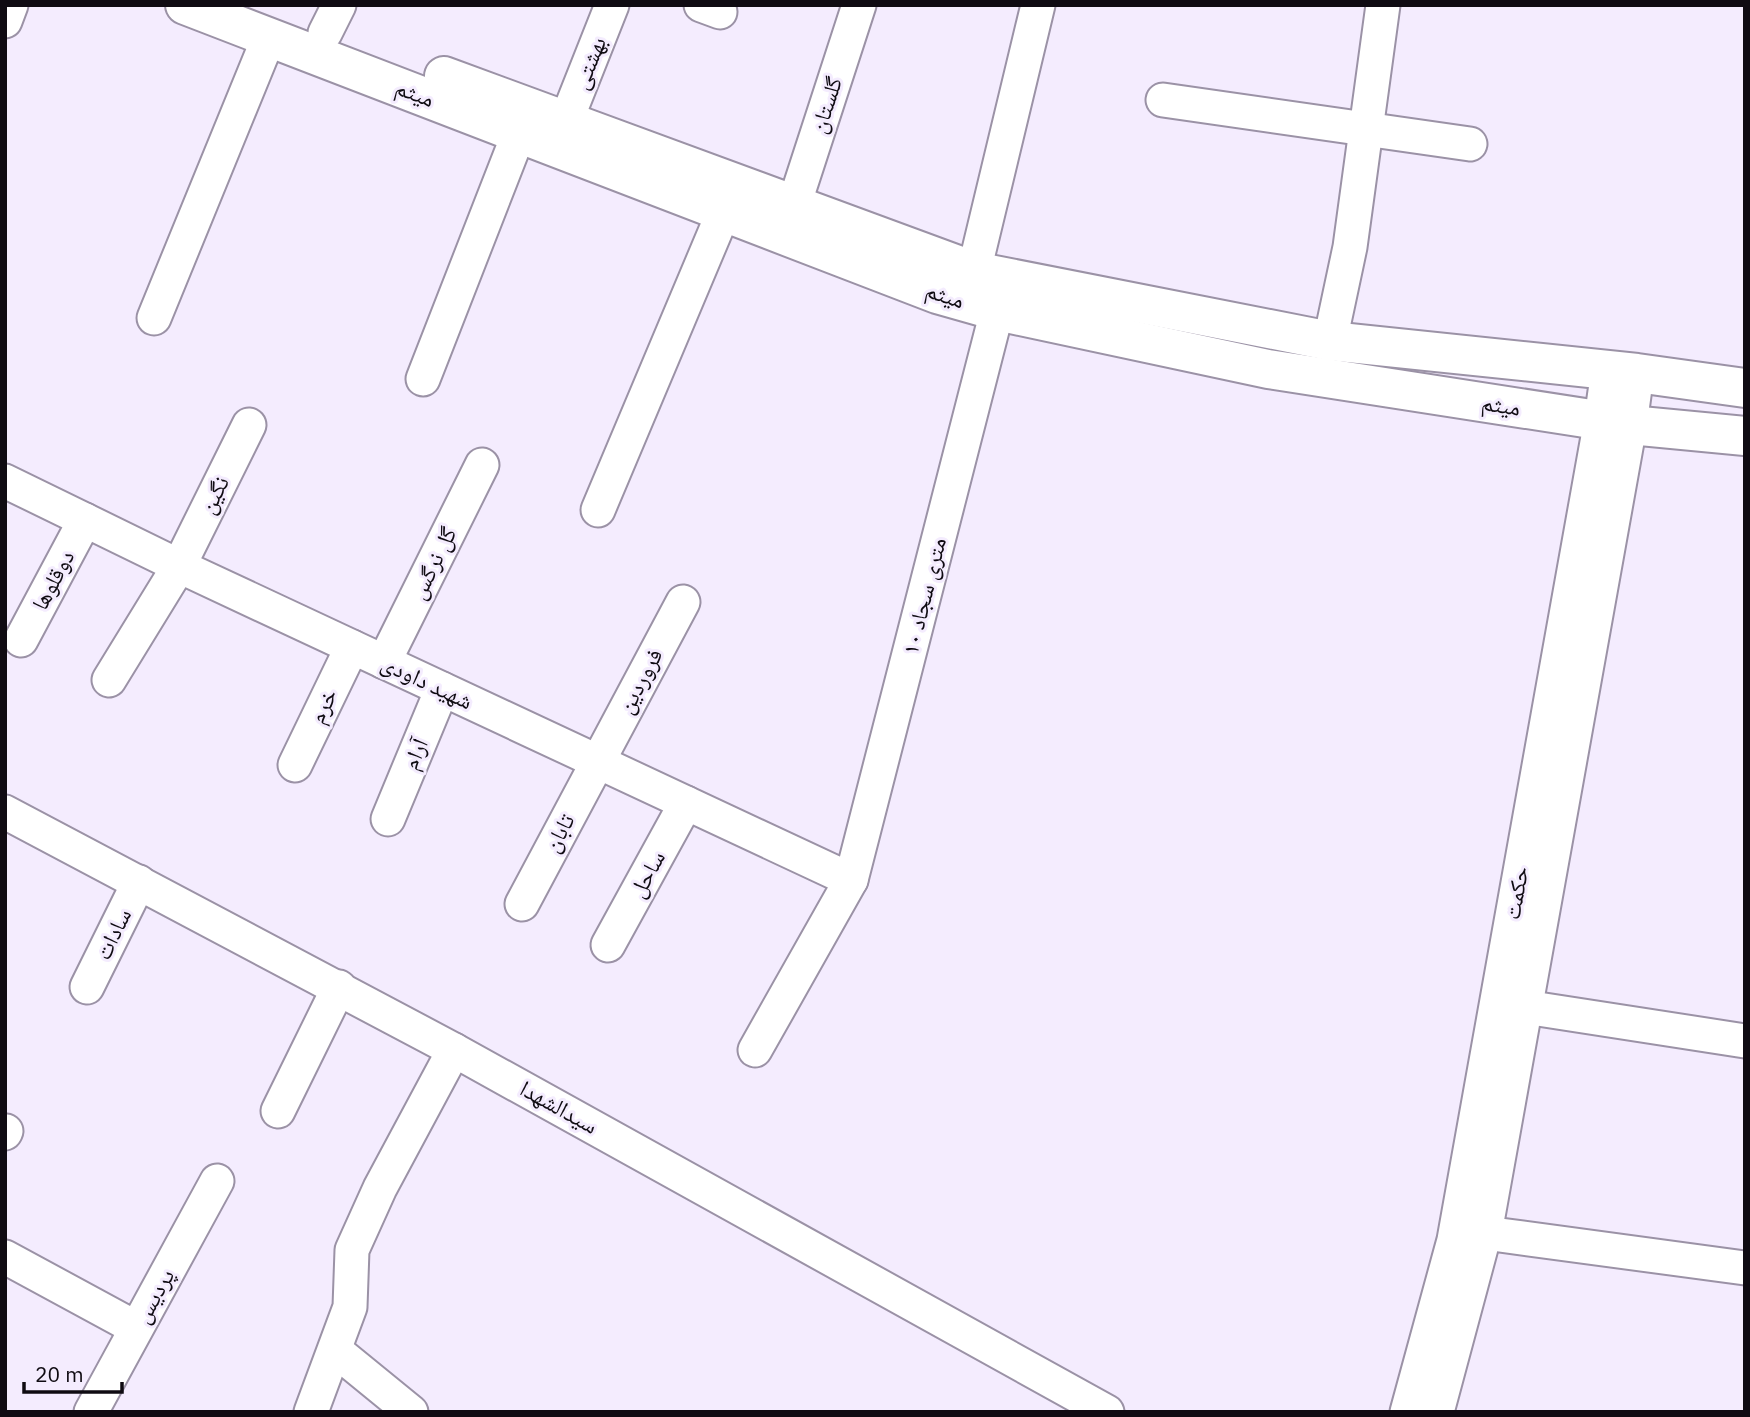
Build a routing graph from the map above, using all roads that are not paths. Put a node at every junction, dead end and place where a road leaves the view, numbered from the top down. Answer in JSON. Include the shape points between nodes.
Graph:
{"nodes":[{"id":1,"x":11,"y":5,"type":"edge"},
{"id":2,"x":185,"y":5,"type":"edge"},
{"id":3,"x":245,"y":5,"type":"edge"},
{"id":4,"x":611,"y":5,"type":"edge"},
{"id":5,"x":859,"y":5,"type":"edge"},
{"id":6,"x":1038,"y":5,"type":"edge"},
{"id":7,"x":1384,"y":5,"type":"edge"},
{"id":8,"x":332,"y":19,"type":"edge"},
{"id":9,"x":5,"y":21,"type":"edge"},
{"id":10,"x":269,"y":37,"type":"junction"},
{"id":11,"x":1163,"y":100,"type":"dead end"},
{"id":12,"x":566,"y":121,"type":"junction"},
{"id":13,"x":1367,"y":128,"type":"junction"},
{"id":14,"x":519,"y":133,"type":"junction"},
{"id":15,"x":1469,"y":144,"type":"dead end"},
{"id":16,"x":794,"y":205,"type":"junction"},
{"id":17,"x":724,"y":211,"type":"junction"},
{"id":18,"x":974,"y":271,"type":"junction"},
{"id":19,"x":997,"y":311,"type":"junction"},
{"id":20,"x":154,"y":318,"type":"dead end"},
{"id":21,"x":1331,"y":341,"type":"junction"},
{"id":22,"x":1623,"y":372,"type":"junction"},
{"id":23,"x":423,"y":379,"type":"dead end"},
{"id":24,"x":1745,"y":388,"type":"edge"},
{"id":25,"x":1616,"y":422,"type":"junction"},
{"id":26,"x":249,"y":425,"type":"dead end"},
{"id":27,"x":1745,"y":436,"type":"edge"},
{"id":28,"x":482,"y":465,"type":"dead end"},
{"id":29,"x":5,"y":481,"type":"edge"},
{"id":30,"x":598,"y":510,"type":"dead end"},
{"id":31,"x":85,"y":520,"type":"junction"},
{"id":32,"x":179,"y":566,"type":"junction"},
{"id":33,"x":682,"y":602,"type":"dead end"},
{"id":34,"x":22,"y":639,"type":"dead end"},
{"id":35,"x":352,"y":647,"type":"junction"},
{"id":36,"x":384,"y":662,"type":"junction"},
{"id":37,"x":109,"y":680,"type":"dead end"},
{"id":38,"x":442,"y":689,"type":"junction"},
{"id":39,"x":597,"y":761,"type":"junction"},
{"id":40,"x":295,"y":765,"type":"dead end"},
{"id":41,"x":686,"y":803,"type":"junction"},
{"id":42,"x":5,"y":812,"type":"edge"},
{"id":43,"x":388,"y":819,"type":"dead end"},
{"id":44,"x":851,"y":880,"type":"junction"},
{"id":45,"x":139,"y":882,"type":"junction"},
{"id":46,"x":522,"y":904,"type":"dead end"},
{"id":47,"x":608,"y":945,"type":"dead end"},
{"id":48,"x":87,"y":987,"type":"dead end"},
{"id":49,"x":339,"y":987,"type":"junction"},
{"id":50,"x":1525,"y":1007,"type":"junction"},
{"id":51,"x":1745,"y":1041,"type":"edge"},
{"id":52,"x":454,"y":1049,"type":"junction"},
{"id":53,"x":755,"y":1050,"type":"dead end"},
{"id":54,"x":278,"y":1111,"type":"dead end"},
{"id":55,"x":217,"y":1181,"type":"dead end"},
{"id":56,"x":1485,"y":1233,"type":"junction"},
{"id":57,"x":5,"y":1257,"type":"edge"},
{"id":58,"x":1745,"y":1268,"type":"edge"},
{"id":59,"x":136,"y":1328,"type":"junction"},
{"id":60,"x":335,"y":1350,"type":"junction"},
{"id":61,"x":91,"y":1412,"type":"edge"},
{"id":62,"x":311,"y":1412,"type":"edge"},
{"id":63,"x":411,"y":1412,"type":"edge"},
{"id":64,"x":1107,"y":1412,"type":"edge"},
{"id":65,"x":1407,"y":1412,"type":"edge"},
{"id":66,"x":1437,"y":1412,"type":"edge"}],
"edges":[{"from":1,"to":9,"type":"street"},
{"from":2,"to":10,"type":"main road","name":"میثم"},
{"from":3,"to":8,"type":"main road","name":"میثم"},
{"from":4,"to":12,"type":"street","name":"بهشتی"},
{"from":5,"to":16,"type":"street","name":"گلستان"},
{"from":6,"to":18,"type":"street"},
{"from":7,"to":13,"type":"street"},
{"from":8,"to":12,"type":"main road","name":"میثم"},
{"from":10,"to":14,"type":"main road","name":"میثم"},
{"from":10,"to":20,"type":"street"},
{"from":11,"to":13,"type":"street"},
{"from":12,"to":16,"type":"main road","name":"میثم"},
{"from":13,"to":15,"type":"street"},
{"from":13,"to":21,"type":"street"},
{"from":14,"to":17,"type":"main road","name":"میثم"},
{"from":14,"to":23,"type":"street"},
{"from":16,"to":18,"type":"main road","name":"میثم"},
{"from":17,"to":19,"type":"main road","name":"میثم","via":[[937,294]]},
{"from":17,"to":30,"type":"street"},
{"from":18,"to":21,"type":"main road","name":"میثم"},
{"from":19,"to":25,"type":"main road","name":"میثم","via":[[1268,369]]},
{"from":19,"to":44,"type":"street","name":"۱۰ متری سجاد"},
{"from":21,"to":22,"type":"main road","name":"میثم"},
{"from":22,"to":24,"type":"main road","name":"میثم"},
{"from":22,"to":25,"type":"street","name":"حکمت"},
{"from":25,"to":27,"type":"main road","name":"میثم"},
{"from":25,"to":50,"type":"street","name":"حکمت"},
{"from":25,"to":65,"type":"street","name":"حکمت","via":[[1454,1240]]},
{"from":26,"to":32,"type":"street","name":"نگین"},
{"from":28,"to":36,"type":"street","name":"گل نرگس"},
{"from":29,"to":31,"type":"street","name":"شهید داودی"},
{"from":31,"to":32,"type":"street","name":"شهید داودی"},
{"from":31,"to":34,"type":"street","name":"دوقلوها"},
{"from":32,"to":35,"type":"street","name":"شهید داودی"},
{"from":32,"to":37,"type":"street","name":"نگین"},
{"from":33,"to":39,"type":"street","name":"فروردین"},
{"from":35,"to":36,"type":"street","name":"شهید داودی"},
{"from":35,"to":40,"type":"street","name":"خرم"},
{"from":36,"to":38,"type":"street","name":"شهید داودی"},
{"from":38,"to":39,"type":"street","name":"شهید داودی"},
{"from":38,"to":43,"type":"street","name":"آرام"},
{"from":39,"to":41,"type":"street","name":"شهید داودی"},
{"from":39,"to":46,"type":"street","name":"تابان"},
{"from":41,"to":44,"type":"street","name":"شهید داودی"},
{"from":41,"to":47,"type":"street","name":"ساحل"},
{"from":42,"to":45,"type":"street","name":"سیدالشهدا"},
{"from":44,"to":53,"type":"street","name":"۱۰ متری سجاد"},
{"from":45,"to":48,"type":"street","name":"سادات"},
{"from":45,"to":49,"type":"street","name":"سیدالشهدا"},
{"from":49,"to":52,"type":"street","name":"سیدالشهدا"},
{"from":49,"to":54,"type":"street"},
{"from":50,"to":51,"type":"street"},
{"from":50,"to":56,"type":"street","name":"حکمت"},
{"from":52,"to":60,"type":"street","via":[[352,1250],[350,1307]]},
{"from":52,"to":64,"type":"street","name":"سیدالشهدا"},
{"from":55,"to":59,"type":"street","name":"پردیس"},
{"from":56,"to":58,"type":"street"},
{"from":56,"to":66,"type":"street","name":"حکمت"},
{"from":57,"to":59,"type":"street"},
{"from":59,"to":61,"type":"street","name":"پردیس"},
{"from":60,"to":62,"type":"street"},
{"from":60,"to":63,"type":"street"}]}
